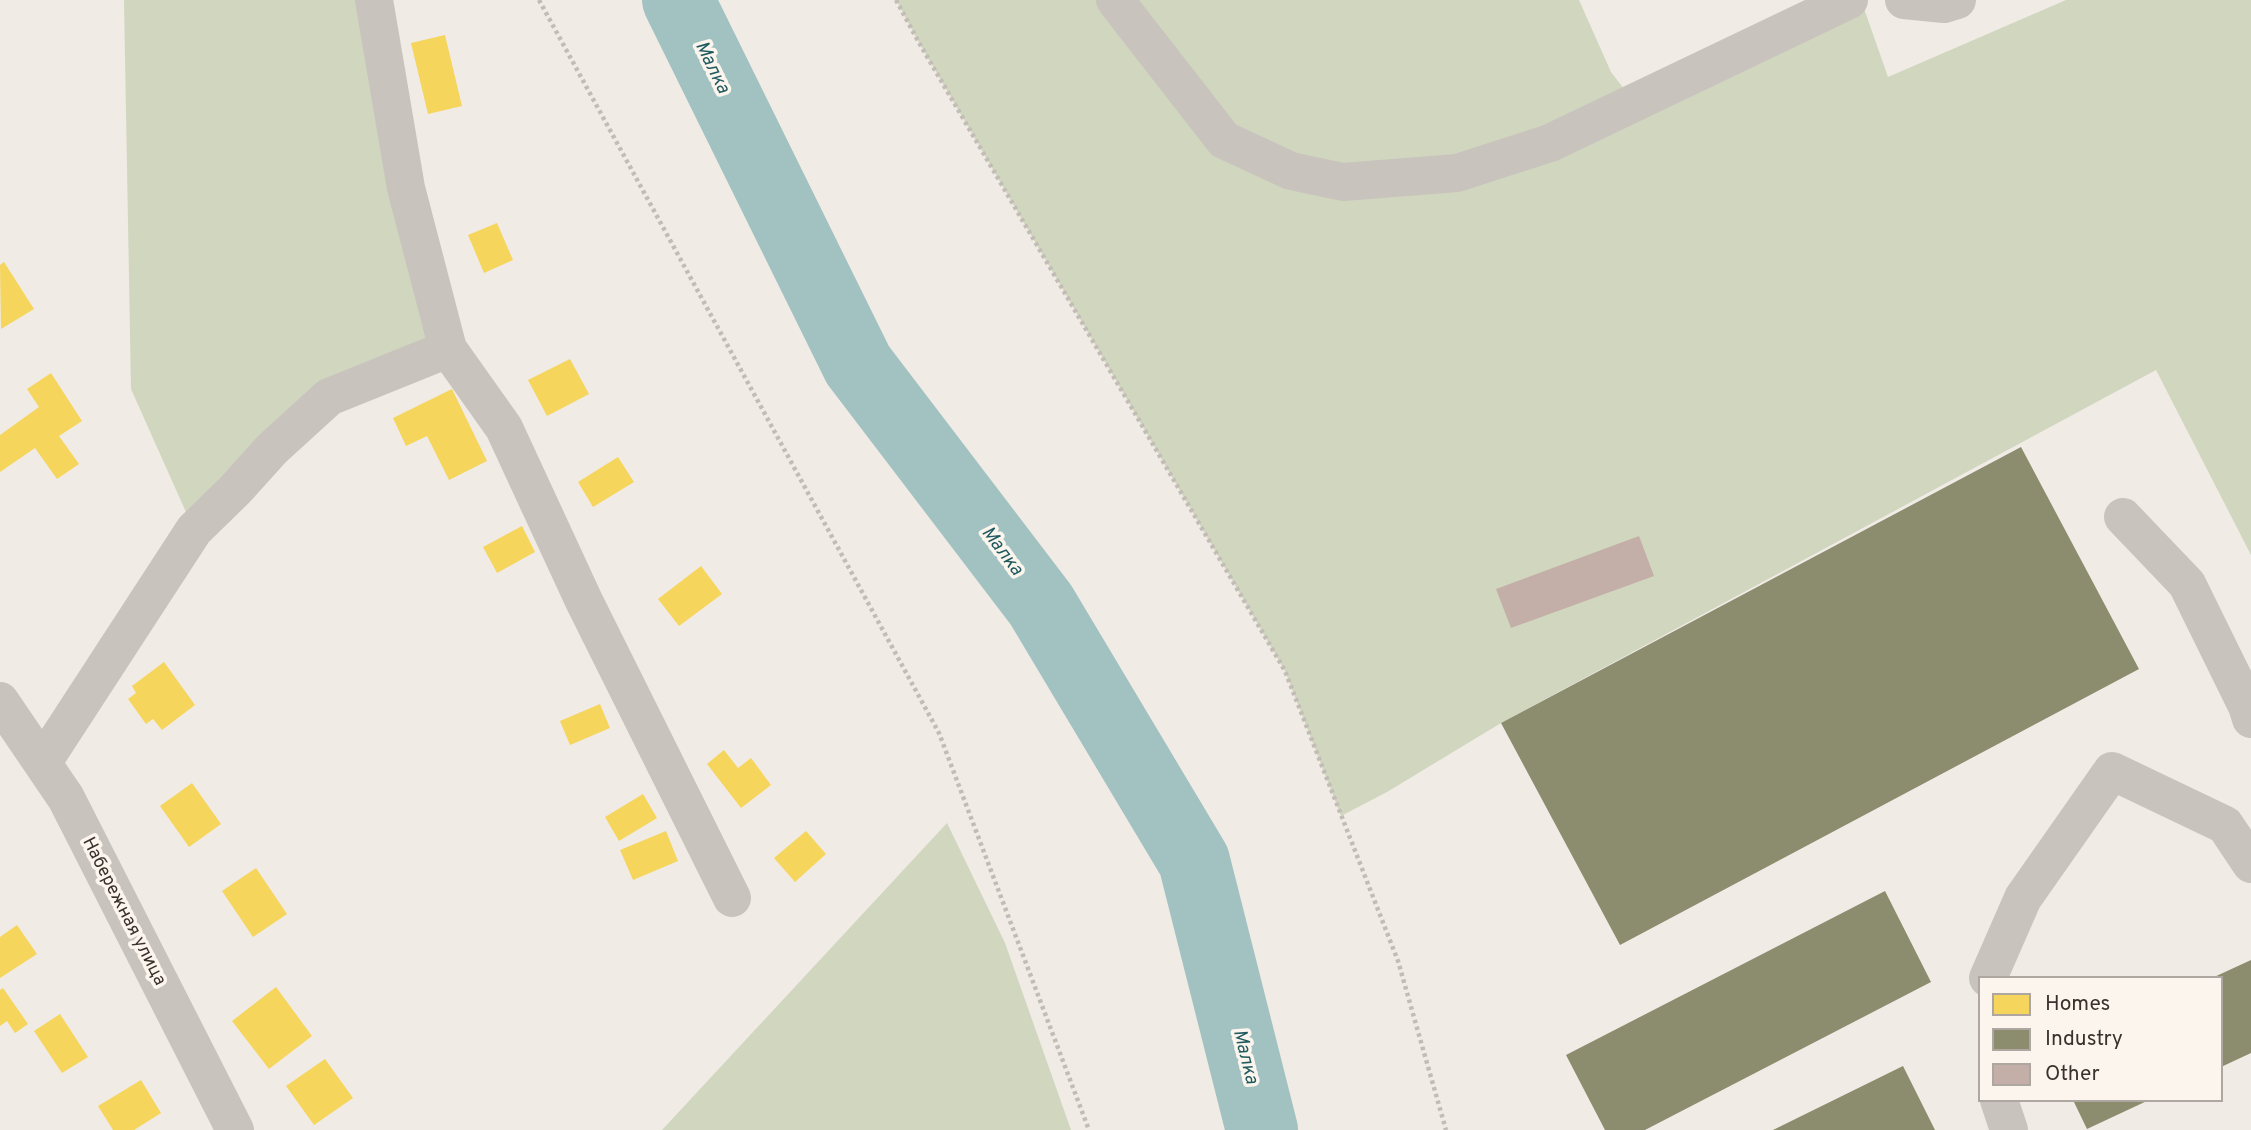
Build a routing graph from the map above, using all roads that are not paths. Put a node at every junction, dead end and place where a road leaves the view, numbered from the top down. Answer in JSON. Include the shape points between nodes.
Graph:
{"nodes":[{"id":1,"x":374,"y":0,"type":"edge"},
{"id":2,"x":1115,"y":0,"type":"edge"},
{"id":3,"x":1849,"y":0,"type":"edge"},
{"id":4,"x":1904,"y":0,"type":"edge"},
{"id":5,"x":1957,"y":0,"type":"edge"},
{"id":6,"x":448,"y":349,"type":"junction"},
{"id":7,"x":2123,"y":517,"type":"dead end"},
{"id":8,"x":0,"y":701,"type":"edge"},
{"id":9,"x":2251,"y":719,"type":"edge"},
{"id":10,"x":43,"y":762,"type":"junction"},
{"id":11,"x":2251,"y":864,"type":"edge"},
{"id":12,"x":732,"y":898,"type":"dead end"},
{"id":13,"x":1989,"y":976,"type":"edge"},
{"id":14,"x":2000,"y":1102,"type":"edge"},
{"id":15,"x":234,"y":1130,"type":"edge"},
{"id":16,"x":2009,"y":1130,"type":"edge"}],
"edges":[{"from":1,"to":6,"type":"street","via":[[406,188]]},
{"from":2,"to":3,"type":"street","via":[[1224,140],[1291,171],[1342,182],[1457,173],[1550,144]]},
{"from":4,"to":5,"type":"street","via":[[1944,4]]},
{"from":6,"to":10,"type":"street","via":[[329,397],[272,450],[194,530]]},
{"from":6,"to":12,"type":"street","via":[[504,428],[584,601]]},
{"from":7,"to":9,"type":"street","via":[[2187,584]]},
{"from":8,"to":10,"type":"street","name":"Набережная улица"},
{"from":10,"to":15,"type":"street","name":"Набережная улица","via":[[66,798]]},
{"from":11,"to":13,"type":"street","via":[[2225,825],[2112,771],[2023,898]]},
{"from":14,"to":16,"type":"street"}]}
